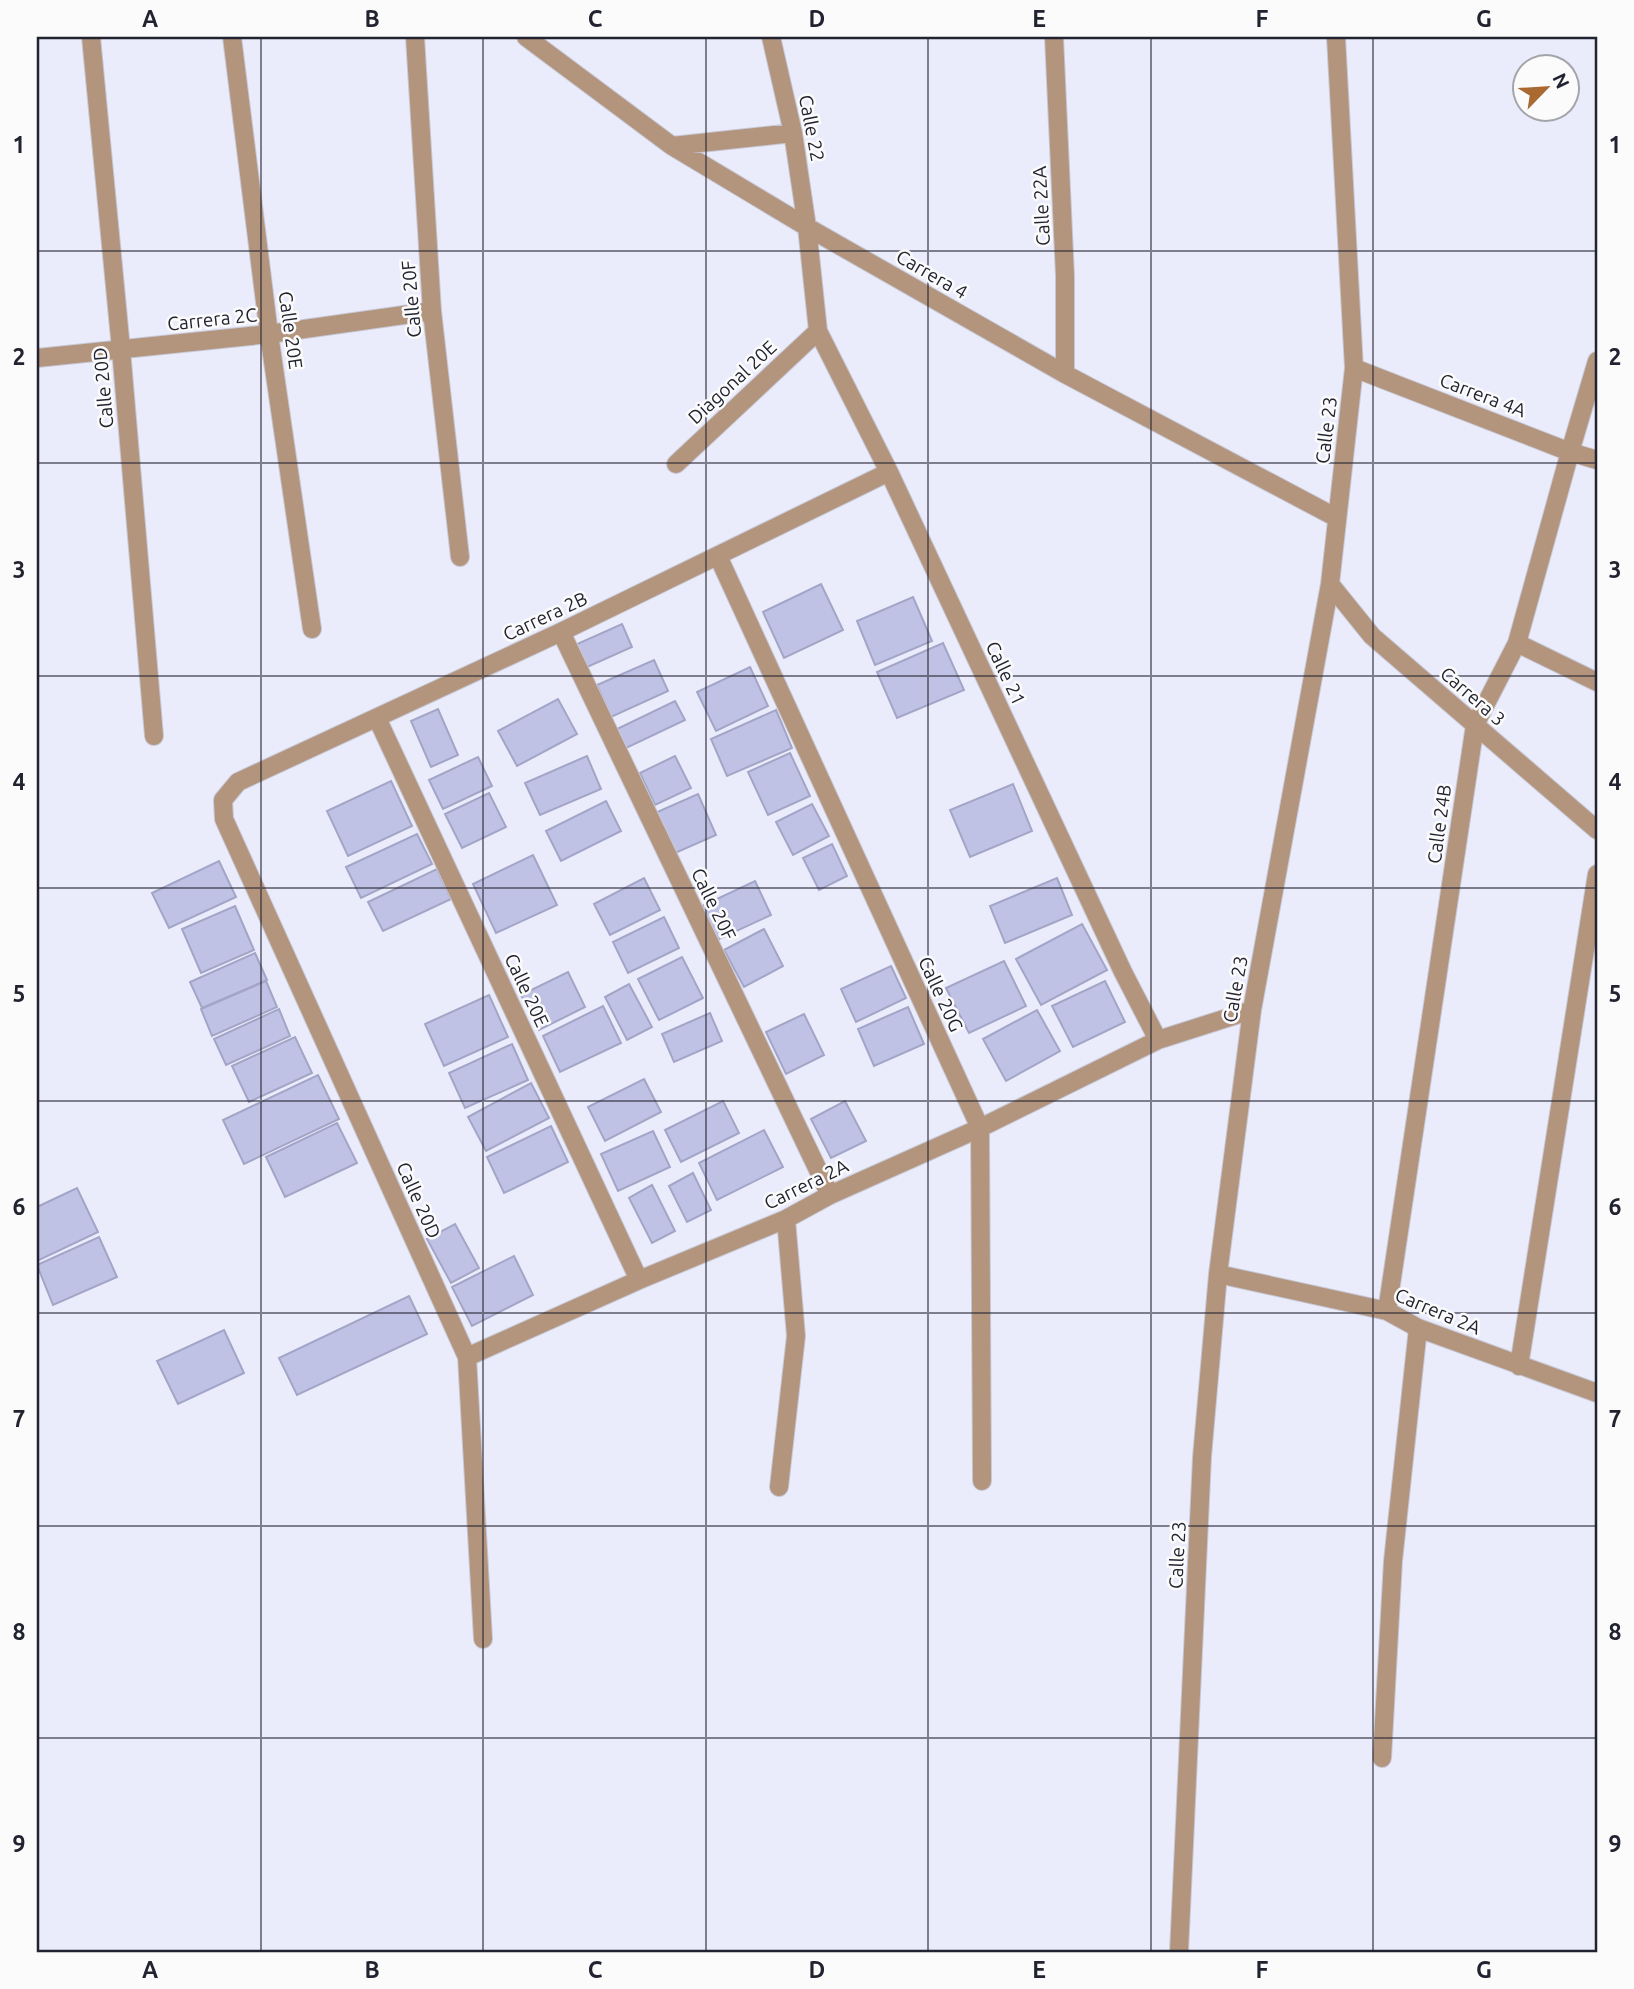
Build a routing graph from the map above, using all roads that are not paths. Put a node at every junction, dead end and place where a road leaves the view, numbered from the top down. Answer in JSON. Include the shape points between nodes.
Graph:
{"nodes":[{"id":1,"x":91,"y":37,"type":"edge"},
{"id":2,"x":232,"y":37,"type":"edge"},
{"id":3,"x":415,"y":37,"type":"edge"},
{"id":4,"x":526,"y":37,"type":"edge"},
{"id":5,"x":771,"y":37,"type":"edge"},
{"id":6,"x":1054,"y":37,"type":"edge"},
{"id":7,"x":1336,"y":37,"type":"edge"},
{"id":8,"x":793,"y":133,"type":"junction"},
{"id":9,"x":672,"y":146,"type":"junction"},
{"id":10,"x":807,"y":228,"type":"junction"},
{"id":11,"x":432,"y":311,"type":"junction"},
{"id":12,"x":818,"y":331,"type":"junction"},
{"id":13,"x":269,"y":334,"type":"junction"},
{"id":14,"x":121,"y":349,"type":"junction"},
{"id":15,"x":37,"y":358,"type":"edge"},
{"id":16,"x":1597,"y":361,"type":"edge"},
{"id":17,"x":1354,"y":368,"type":"junction"},
{"id":18,"x":1065,"y":374,"type":"junction"},
{"id":19,"x":1570,"y":452,"type":"junction"},
{"id":20,"x":1597,"y":460,"type":"edge"},
{"id":21,"x":676,"y":464,"type":"dead end"},
{"id":22,"x":889,"y":472,"type":"junction"},
{"id":23,"x":1337,"y":518,"type":"junction"},
{"id":24,"x":718,"y":556,"type":"junction"},
{"id":25,"x":460,"y":557,"type":"dead end"},
{"id":26,"x":1330,"y":584,"type":"junction"},
{"id":27,"x":312,"y":629,"type":"dead end"},
{"id":28,"x":561,"y":632,"type":"junction"},
{"id":29,"x":1517,"y":643,"type":"junction"},
{"id":30,"x":1597,"y":682,"type":"edge"},
{"id":31,"x":377,"y":718,"type":"junction"},
{"id":32,"x":1475,"y":725,"type":"junction"},
{"id":33,"x":154,"y":736,"type":"dead end"},
{"id":34,"x":223,"y":800,"type":"joint"},
{"id":35,"x":1597,"y":830,"type":"edge"},
{"id":36,"x":1597,"y":874,"type":"edge"},
{"id":37,"x":1252,"y":1010,"type":"junction"},
{"id":38,"x":1158,"y":1040,"type":"junction"},
{"id":39,"x":980,"y":1128,"type":"junction"},
{"id":40,"x":831,"y":1195,"type":"junction"},
{"id":41,"x":786,"y":1219,"type":"junction"},
{"id":42,"x":1218,"y":1274,"type":"junction"},
{"id":43,"x":639,"y":1280,"type":"junction"},
{"id":44,"x":1387,"y":1311,"type":"junction"},
{"id":45,"x":1418,"y":1328,"type":"junction"},
{"id":46,"x":467,"y":1357,"type":"junction"},
{"id":47,"x":1519,"y":1366,"type":"junction"},
{"id":48,"x":1597,"y":1393,"type":"edge"},
{"id":49,"x":982,"y":1481,"type":"dead end"},
{"id":50,"x":779,"y":1488,"type":"dead end"},
{"id":51,"x":483,"y":1639,"type":"dead end"},
{"id":52,"x":1382,"y":1758,"type":"dead end"},
{"id":53,"x":1180,"y":1952,"type":"edge"}],
"edges":[{"from":1,"to":14,"type":"street","name":"Calle 20D"},
{"from":2,"to":13,"type":"street","name":"Calle 20E"},
{"from":3,"to":11,"type":"street","name":"Calle 20F"},
{"from":4,"to":9,"type":"street","name":"Carrera 4"},
{"from":5,"to":8,"type":"street","name":"Calle 22"},
{"from":6,"to":18,"type":"street","name":"Calle 22A"},
{"from":7,"to":17,"type":"street","name":"Calle 23"},
{"from":8,"to":9,"type":"street"},
{"from":8,"to":10,"type":"street","name":"Calle 22"},
{"from":9,"to":10,"type":"street","name":"Carrera 4"},
{"from":10,"to":12,"type":"street","name":"Calle 21"},
{"from":10,"to":18,"type":"street","name":"Carrera 4"},
{"from":11,"to":13,"type":"street","name":"Carrera 2C"},
{"from":11,"to":25,"type":"street","name":"Calle 20F"},
{"from":12,"to":21,"type":"street","name":"Diagonal 20E"},
{"from":12,"to":22,"type":"street","name":"Calle 21"},
{"from":13,"to":14,"type":"street","name":"Carrera 2C"},
{"from":13,"to":27,"type":"street","name":"Calle 20E"},
{"from":14,"to":15,"type":"street","name":"Carrera 2C"},
{"from":14,"to":33,"type":"street","name":"Calle 20D"},
{"from":16,"to":19,"type":"street","name":"Calle 24B"},
{"from":17,"to":19,"type":"street","name":"Carrera 4A"},
{"from":17,"to":23,"type":"street","name":"Calle 23"},
{"from":18,"to":23,"type":"street","name":"Carrera 4"},
{"from":19,"to":20,"type":"street","name":"Carrera 4A"},
{"from":19,"to":29,"type":"street","name":"Calle 24B"},
{"from":22,"to":24,"type":"street","name":"Carrera 2B"},
{"from":22,"to":38,"type":"street","name":"Calle 21"},
{"from":23,"to":26,"type":"street","name":"Calle 23"},
{"from":24,"to":28,"type":"street","name":"Carrera 2B"},
{"from":24,"to":39,"type":"street","name":"Calle 20G"},
{"from":26,"to":32,"type":"street","name":"Carrera 3","via":[[1372,636]]},
{"from":26,"to":37,"type":"street","name":"Calle 23"},
{"from":28,"to":31,"type":"street","name":"Carrera 2B"},
{"from":28,"to":40,"type":"street","name":"Calle 20F"},
{"from":29,"to":30,"type":"street"},
{"from":29,"to":32,"type":"street","name":"Calle 24B"},
{"from":31,"to":34,"type":"street","name":"Carrera 2B","via":[[238,782]]},
{"from":31,"to":43,"type":"street","name":"Calle 20E"},
{"from":32,"to":35,"type":"street","name":"Carrera 3"},
{"from":32,"to":44,"type":"street","name":"Calle 24B"},
{"from":34,"to":46,"type":"street","name":"Calle 20D","via":[[224,819]]},
{"from":36,"to":47,"type":"street"},
{"from":37,"to":38,"type":"street"},
{"from":37,"to":42,"type":"street","name":"Calle 23"},
{"from":38,"to":39,"type":"street","name":"Carrera 2A"},
{"from":39,"to":40,"type":"street","name":"Carrera 2A"},
{"from":39,"to":49,"type":"street","name":"Calle 20G"},
{"from":40,"to":41,"type":"street","name":"Carrera 2A"},
{"from":41,"to":43,"type":"street","name":"Carrera 2A"},
{"from":41,"to":50,"type":"street","via":[[796,1336]]},
{"from":42,"to":44,"type":"street","name":"Carrera 2A"},
{"from":42,"to":53,"type":"street","name":"Calle 23","via":[[1202,1457]]},
{"from":43,"to":46,"type":"street","name":"Carrera 2A"},
{"from":44,"to":45,"type":"street","name":"Carrera 2A"},
{"from":45,"to":47,"type":"street","name":"Carrera 2A"},
{"from":45,"to":52,"type":"street","via":[[1393,1561]]},
{"from":46,"to":51,"type":"street","name":"Calle 20D"},
{"from":47,"to":48,"type":"street","name":"Carrera 2A"}]}
